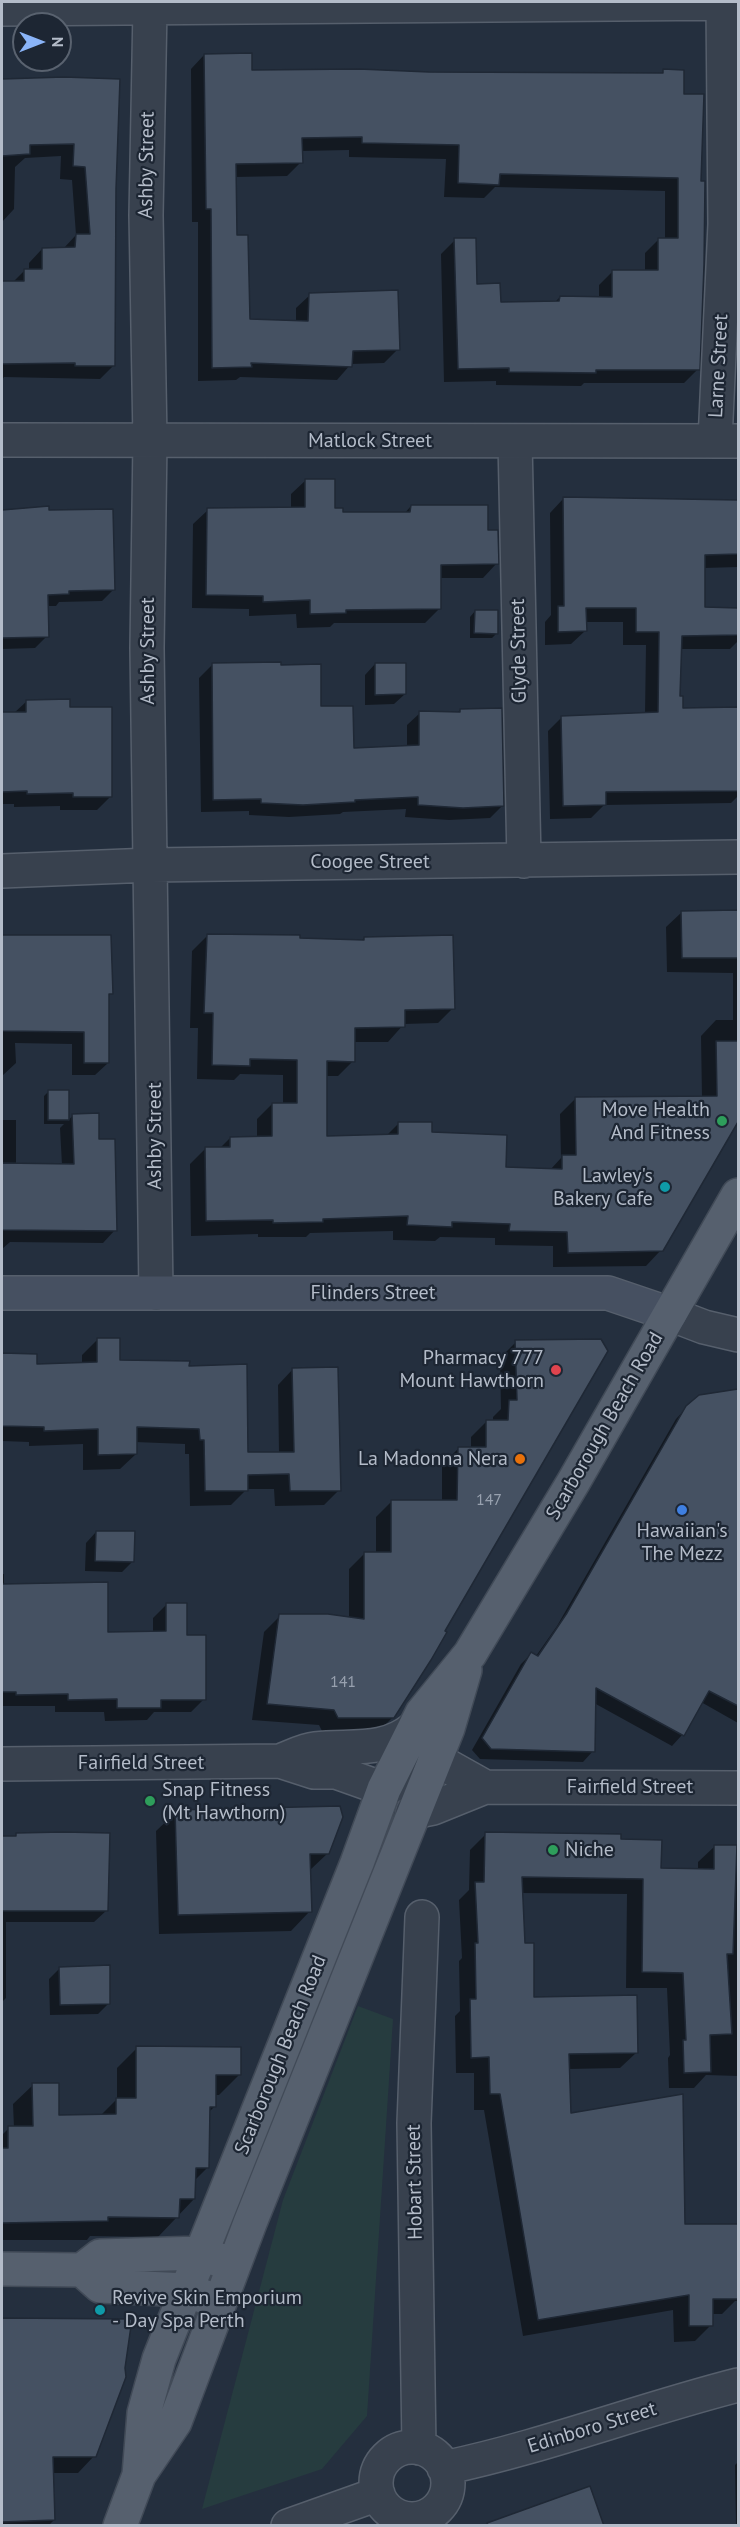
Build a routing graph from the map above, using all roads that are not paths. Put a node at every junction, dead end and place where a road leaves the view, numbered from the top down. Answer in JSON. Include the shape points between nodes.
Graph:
{"nodes":[{"id":1,"x":731,"y":3,"type":"edge"},
{"id":2,"x":140,"y":6,"type":"edge"},
{"id":3,"x":2,"y":9,"type":"edge"},
{"id":4,"x":2,"y":440,"type":"edge"},
{"id":5,"x":150,"y":440,"type":"junction"},
{"id":6,"x":514,"y":441,"type":"junction"},
{"id":7,"x":727,"y":441,"type":"edge"},
{"id":8,"x":738,"y":857,"type":"edge"},
{"id":9,"x":524,"y":861,"type":"junction"},
{"id":10,"x":151,"y":865,"type":"junction"},
{"id":11,"x":2,"y":872,"type":"edge"},
{"id":12,"x":738,"y":1195,"type":"edge"},
{"id":13,"x":2,"y":1293,"type":"edge"},
{"id":14,"x":156,"y":1293,"type":"junction"},
{"id":15,"x":670,"y":1314,"type":"junction"},
{"id":16,"x":738,"y":1335,"type":"edge"},
{"id":17,"x":470,"y":1654,"type":"junction"},
{"id":18,"x":414,"y":1728,"type":"junction"},
{"id":19,"x":435,"y":1759,"type":"junction"},
{"id":20,"x":280,"y":1761,"type":"junction"},
{"id":21,"x":2,"y":1764,"type":"edge"},
{"id":22,"x":485,"y":1786,"type":"junction"},
{"id":23,"x":738,"y":1788,"type":"edge"},
{"id":24,"x":384,"y":1789,"type":"junction"},
{"id":25,"x":413,"y":1812,"type":"junction"},
{"id":26,"x":422,"y":1917,"type":"dead end"},
{"id":27,"x":201,"y":2253,"type":"junction"},
{"id":28,"x":234,"y":2265,"type":"junction"},
{"id":29,"x":2,"y":2269,"type":"edge"},
{"id":30,"x":82,"y":2270,"type":"junction"},
{"id":31,"x":187,"y":2290,"type":"junction"},
{"id":32,"x":220,"y":2302,"type":"junction"},
{"id":33,"x":738,"y":2385,"type":"edge"},
{"id":34,"x":419,"y":2448,"type":"junction"},
{"id":35,"x":444,"y":2468,"type":"junction"},
{"id":36,"x":139,"y":2475,"type":"junction"},
{"id":37,"x":378,"y":2494,"type":"junction"},
{"id":38,"x":418,"y":2522,"type":"edge"},
{"id":39,"x":120,"y":2526,"type":"edge"},
{"id":40,"x":288,"y":2526,"type":"edge"}],
"edges":[{"from":1,"to":2,"type":"street"},
{"from":1,"to":7,"type":"street","name":"Larne Street","via":[[725,224]]},
{"from":2,"to":3,"type":"street"},
{"from":2,"to":5,"type":"street","name":"Ashby Street"},
{"from":4,"to":5,"type":"street","name":"Matlock Street"},
{"from":5,"to":6,"type":"street","name":"Matlock Street"},
{"from":5,"to":10,"type":"street","name":"Ashby Street","via":[[147,648]]},
{"from":6,"to":7,"type":"street","name":"Matlock Street"},
{"from":6,"to":9,"type":"street","name":"Glyde Street"},
{"from":8,"to":9,"type":"street","name":"Coogee Street"},
{"from":9,"to":10,"type":"street","name":"Coogee Street"},
{"from":10,"to":11,"type":"street","name":"Coogee Street"},
{"from":10,"to":14,"type":"street","name":"Ashby Street"},
{"from":12,"to":15,"type":"main road","name":"Scarborough Beach Road"},
{"from":13,"to":14,"type":"street","name":"Flinders Street"},
{"from":14,"to":15,"type":"street","name":"Flinders Street","via":[[608,1293]]},
{"from":15,"to":16,"type":"street","name":"Flinders Street"},
{"from":15,"to":17,"type":"main road","name":"Scarborough Beach Road"},
{"from":17,"to":18,"type":"main road","name":"Scarborough Beach Road"},
{"from":17,"to":19,"type":"main road","name":"Scarborough Beach Road"},
{"from":18,"to":20,"type":"street","name":"Fairfield Street","via":[[390,1743],[313,1749]]},
{"from":18,"to":24,"type":"main road","name":"Scarborough Beach Road"},
{"from":19,"to":22,"type":"street","name":"Fairfield Street"},
{"from":19,"to":24,"type":"street","via":[[414,1777]]},
{"from":19,"to":25,"type":"main road","name":"Scarborough Beach Road"},
{"from":20,"to":21,"type":"street","name":"Fairfield Street"},
{"from":20,"to":24,"type":"street","name":"Fairfield Street","via":[[314,1772],[336,1772]]},
{"from":22,"to":23,"type":"street","name":"Fairfield Street"},
{"from":22,"to":25,"type":"street","name":"Fairfield Street","via":[[433,1808]]},
{"from":24,"to":27,"type":"main road","name":"Scarborough Beach Road"},
{"from":25,"to":28,"type":"main road","name":"Scarborough Beach Road"},
{"from":26,"to":34,"type":"street","name":"Hobart Street","via":[[414,2123]]},
{"from":27,"to":28,"type":"main road"},
{"from":27,"to":30,"type":"main road","via":[[100,2256]]},
{"from":27,"to":31,"type":"main road","name":"Scarborough Beach Road"},
{"from":28,"to":32,"type":"main road","name":"Scarborough Beach Road"},
{"from":29,"to":30,"type":"main road"},
{"from":30,"to":31,"type":"main road","via":[[100,2286]]},
{"from":31,"to":32,"type":"main road"},
{"from":31,"to":36,"type":"main road","name":"Scarborough Beach Road","via":[[159,2359],[144,2413]]},
{"from":32,"to":36,"type":"main road","name":"Scarborough Beach Road","via":[[175,2422]]},
{"from":33,"to":35,"type":"street","name":"Edinboro Street","via":[[504,2455]]},
{"from":34,"to":35,"type":"street","via":[[433,2454]]},
{"from":34,"to":37,"type":"street","via":[[400,2449],[382,2463],[377,2476]]},
{"from":35,"to":38,"type":"street","via":[[446,2493],[441,2504]]},
{"from":36,"to":39,"type":"main road","name":"Scarborough Beach Road"},
{"from":37,"to":38,"type":"street","via":[[394,2514]]},
{"from":37,"to":40,"type":"street"}]}
